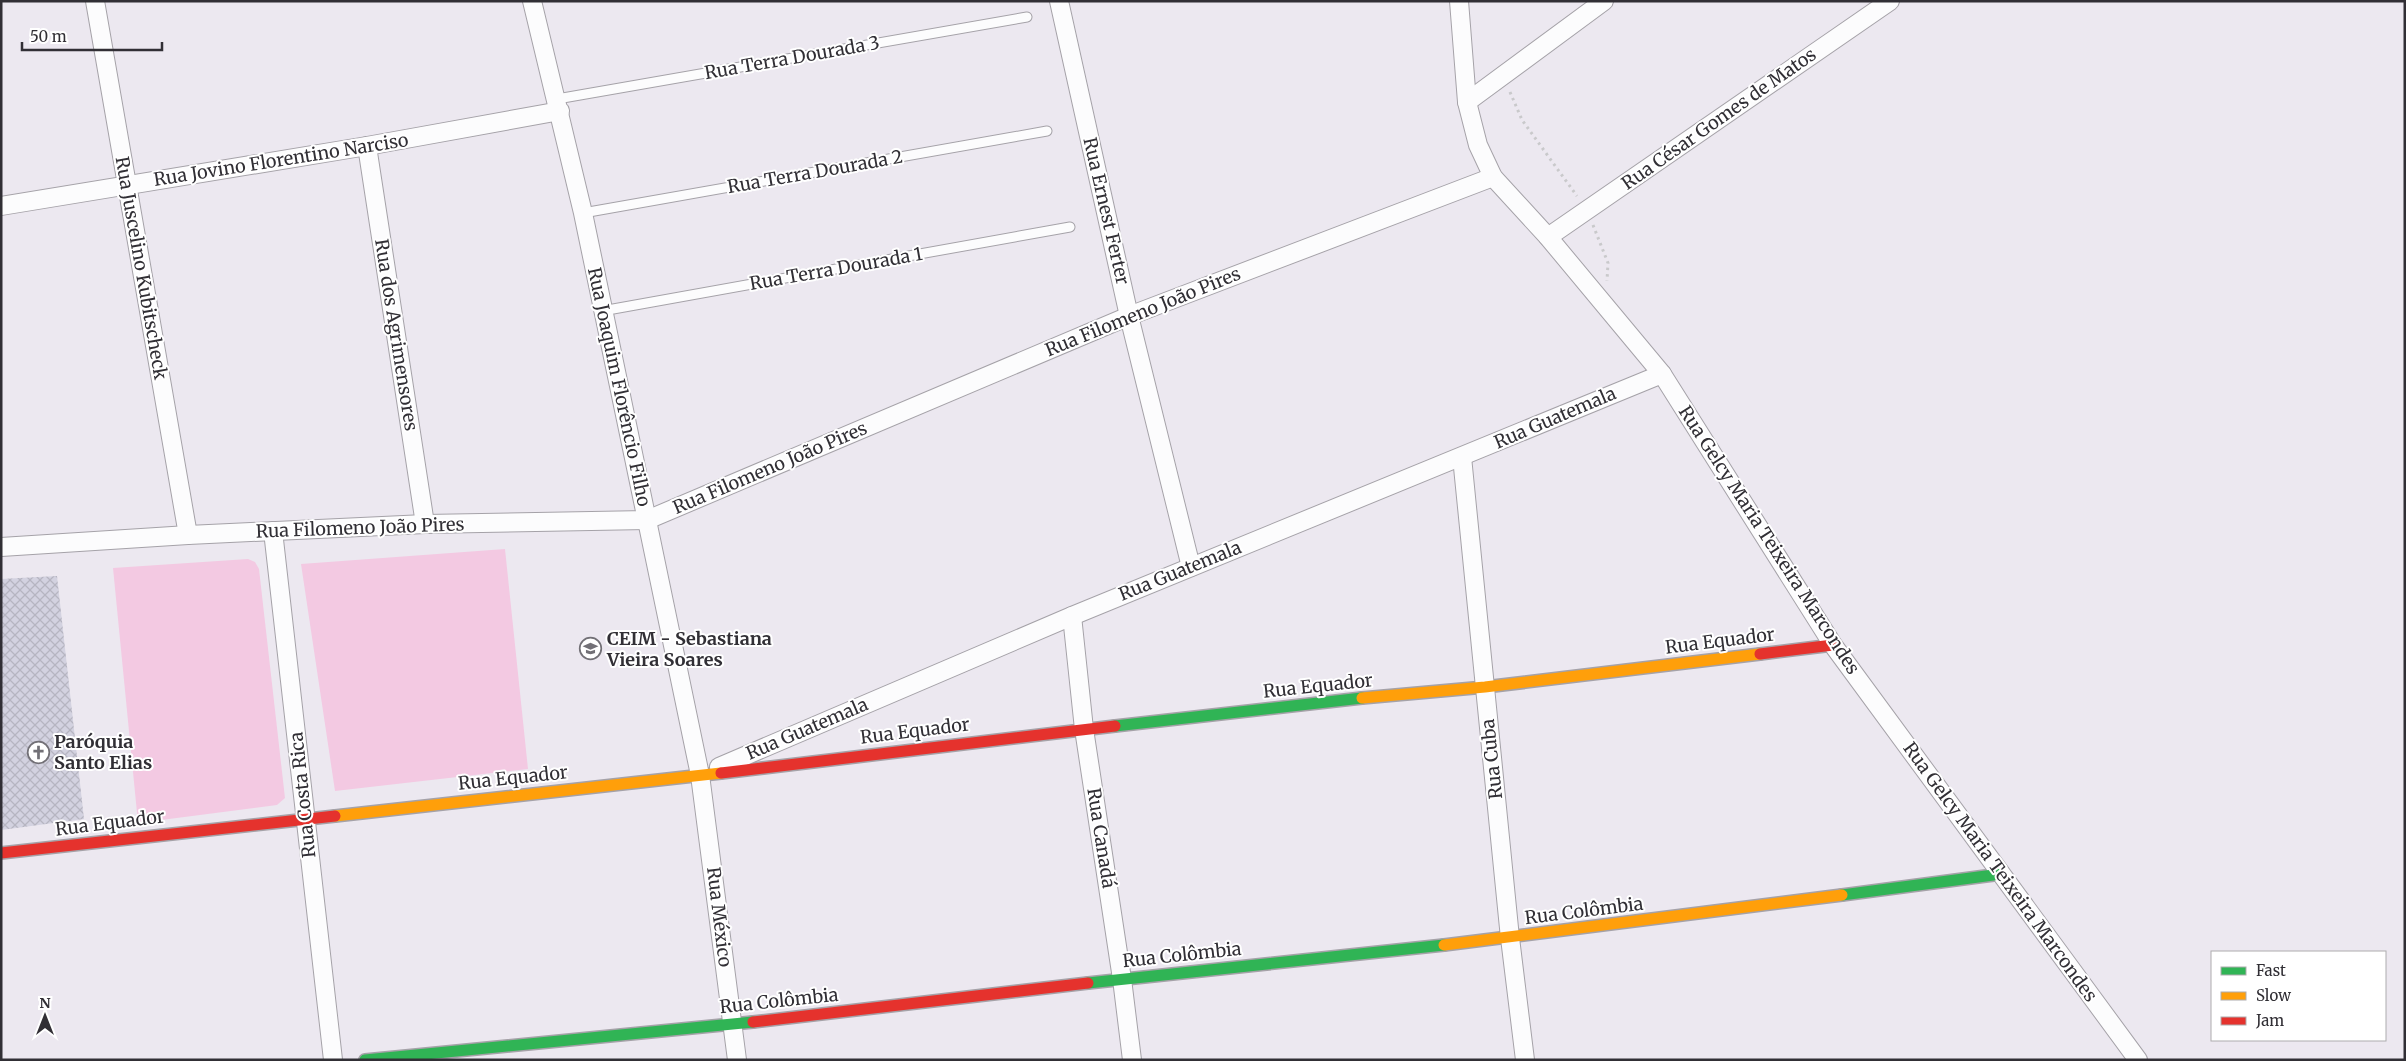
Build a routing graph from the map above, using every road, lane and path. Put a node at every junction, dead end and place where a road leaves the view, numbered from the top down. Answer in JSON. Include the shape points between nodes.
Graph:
{"nodes":[{"id":1,"x":95,"y":1,"type":"edge"},
{"id":2,"x":532,"y":1,"type":"edge"},
{"id":3,"x":1059,"y":1,"type":"edge"},
{"id":4,"x":1459,"y":1,"type":"edge"},
{"id":5,"x":1604,"y":1,"type":"edge"},
{"id":6,"x":1887,"y":2,"type":"edge"},
{"id":7,"x":1026,"y":18,"type":"dead end"},
{"id":8,"x":1503,"y":76,"type":"junction"},
{"id":9,"x":1467,"y":102,"type":"junction"},
{"id":10,"x":558,"y":105,"type":"junction"},
{"id":11,"x":1047,"y":131,"type":"dead end"},
{"id":12,"x":367,"y":146,"type":"junction"},
{"id":13,"x":1492,"y":176,"type":"junction"},
{"id":14,"x":127,"y":185,"type":"junction"},
{"id":15,"x":1,"y":206,"type":"edge"},
{"id":16,"x":1587,"y":210,"type":"junction"},
{"id":17,"x":583,"y":213,"type":"junction"},
{"id":18,"x":1070,"y":227,"type":"dead end"},
{"id":19,"x":1548,"y":237,"type":"junction"},
{"id":20,"x":602,"y":310,"type":"junction"},
{"id":21,"x":1606,"y":310,"type":"junction"},
{"id":22,"x":1129,"y":316,"type":"junction"},
{"id":23,"x":1662,"y":374,"type":"junction"},
{"id":24,"x":1462,"y":457,"type":"junction"},
{"id":25,"x":648,"y":520,"type":"junction"},
{"id":26,"x":425,"y":524,"type":"junction"},
{"id":27,"x":273,"y":531,"type":"junction"},
{"id":28,"x":188,"y":535,"type":"junction"},
{"id":29,"x":1,"y":547,"type":"edge"},
{"id":30,"x":1191,"y":567,"type":"junction"},
{"id":31,"x":1072,"y":616,"type":"junction"},
{"id":32,"x":1833,"y":644,"type":"junction"},
{"id":33,"x":1485,"y":687,"type":"junction"},
{"id":34,"x":1084,"y":729,"type":"junction"},
{"id":35,"x":700,"y":775,"type":"junction"},
{"id":36,"x":305,"y":818,"type":"junction"},
{"id":37,"x":1,"y":853,"type":"edge"},
{"id":38,"x":2001,"y":874,"type":"junction"},
{"id":39,"x":1510,"y":938,"type":"junction"},
{"id":40,"x":1122,"y":979,"type":"junction"},
{"id":41,"x":733,"y":1024,"type":"junction"},
{"id":42,"x":333,"y":1060,"type":"edge"},
{"id":43,"x":365,"y":1060,"type":"edge"},
{"id":44,"x":737,"y":1060,"type":"edge"},
{"id":45,"x":1132,"y":1060,"type":"edge"},
{"id":46,"x":1525,"y":1060,"type":"edge"},
{"id":47,"x":2138,"y":1060,"type":"edge"}],
"edges":[{"from":1,"to":14,"type":"street","name":"Rua Juscelino Kubitscheck"},
{"from":2,"to":10,"type":"street","name":"Rua Joaquim Florêncio Filho"},
{"from":3,"to":22,"type":"street","name":"Rua Ernest Ferter"},
{"from":4,"to":9,"type":"street","name":"Rua Gelcy Maria Teixeira Marcondes"},
{"from":5,"to":8,"type":"street"},
{"from":6,"to":16,"type":"street","name":"Rua César Gomes de Matos"},
{"from":7,"to":10,"type":"lane","name":"Rua Terra Dourada 3"},
{"from":8,"to":9,"type":"street"},
{"from":8,"to":16,"type":"path","via":[[1522,120]]},
{"from":9,"to":13,"type":"street","name":"Rua Gelcy Maria Teixeira Marcondes","via":[[1478,145]]},
{"from":10,"to":12,"type":"street","name":"Rua Jovino Florentino Narciso"},
{"from":10,"to":17,"type":"street","name":"Rua Joaquim Florêncio Filho"},
{"from":11,"to":17,"type":"lane","name":"Rua Terra Dourada 2"},
{"from":12,"to":14,"type":"street","name":"Rua Jovino Florentino Narciso"},
{"from":12,"to":26,"type":"street","name":"Rua dos Agrimensores"},
{"from":13,"to":19,"type":"street","name":"Rua Gelcy Maria Teixeira Marcondes"},
{"from":13,"to":22,"type":"street","name":"Rua Filomeno João Pires"},
{"from":14,"to":15,"type":"street","name":"Rua Jovino Florentino Narciso"},
{"from":14,"to":28,"type":"street","name":"Rua Juscelino Kubitscheck"},
{"from":16,"to":19,"type":"street","name":"Rua César Gomes de Matos"},
{"from":16,"to":21,"type":"path","via":[[1608,263]]},
{"from":17,"to":20,"type":"street","name":"Rua Joaquim Florêncio Filho"},
{"from":18,"to":20,"type":"lane","name":"Rua Terra Dourada 1"},
{"from":19,"to":21,"type":"street","name":"Rua Gelcy Maria Teixeira Marcondes"},
{"from":20,"to":25,"type":"street","name":"Rua Joaquim Florêncio Filho"},
{"from":21,"to":23,"type":"street","name":"Rua Gelcy Maria Teixeira Marcondes"},
{"from":22,"to":25,"type":"street","name":"Rua Filomeno João Pires"},
{"from":22,"to":30,"type":"street","name":"Rua Ernest Ferter"},
{"from":23,"to":24,"type":"street","name":"Rua Guatemala"},
{"from":23,"to":32,"type":"street","name":"Rua Gelcy Maria Teixeira Marcondes"},
{"from":24,"to":30,"type":"street","name":"Rua Guatemala"},
{"from":24,"to":33,"type":"street","name":"Rua Cuba"},
{"from":25,"to":26,"type":"street","name":"Rua Filomeno João Pires"},
{"from":25,"to":35,"type":"street","name":"Rua Joaquim Florêncio Filho"},
{"from":26,"to":27,"type":"street","name":"Rua Filomeno João Pires"},
{"from":27,"to":28,"type":"street","name":"Rua Filomeno João Pires"},
{"from":27,"to":36,"type":"street","name":"Rua Costa Rica"},
{"from":28,"to":29,"type":"street","name":"Rua Filomeno João Pires"},
{"from":30,"to":31,"type":"street","name":"Rua Guatemala"},
{"from":31,"to":34,"type":"street","name":"Rua Canadá"},
{"from":31,"to":35,"type":"street","name":"Rua Guatemala"},
{"from":32,"to":33,"type":"street","name":"Rua Equador"},
{"from":32,"to":38,"type":"street","name":"Rua Gelcy Maria Teixeira Marcondes"},
{"from":33,"to":34,"type":"street","name":"Rua Equador"},
{"from":33,"to":39,"type":"street","name":"Rua Cuba"},
{"from":34,"to":35,"type":"street","name":"Rua Equador"},
{"from":34,"to":40,"type":"street","name":"Rua Canadá"},
{"from":35,"to":36,"type":"street","name":"Rua Equador"},
{"from":35,"to":41,"type":"street","name":"Rua México"},
{"from":36,"to":37,"type":"street","name":"Rua Equador"},
{"from":36,"to":42,"type":"street","name":"Rua Costa Rica"},
{"from":38,"to":39,"type":"street","name":"Rua Colômbia"},
{"from":38,"to":47,"type":"street","name":"Rua Gelcy Maria Teixeira Marcondes"},
{"from":39,"to":40,"type":"street","name":"Rua Colômbia"},
{"from":39,"to":46,"type":"street","name":"Rua Cuba"},
{"from":40,"to":41,"type":"street","name":"Rua Colômbia"},
{"from":40,"to":45,"type":"street","name":"Rua Canadá"},
{"from":41,"to":43,"type":"street","name":"Rua Colômbia"},
{"from":41,"to":44,"type":"street","name":"Rua México"}]}
